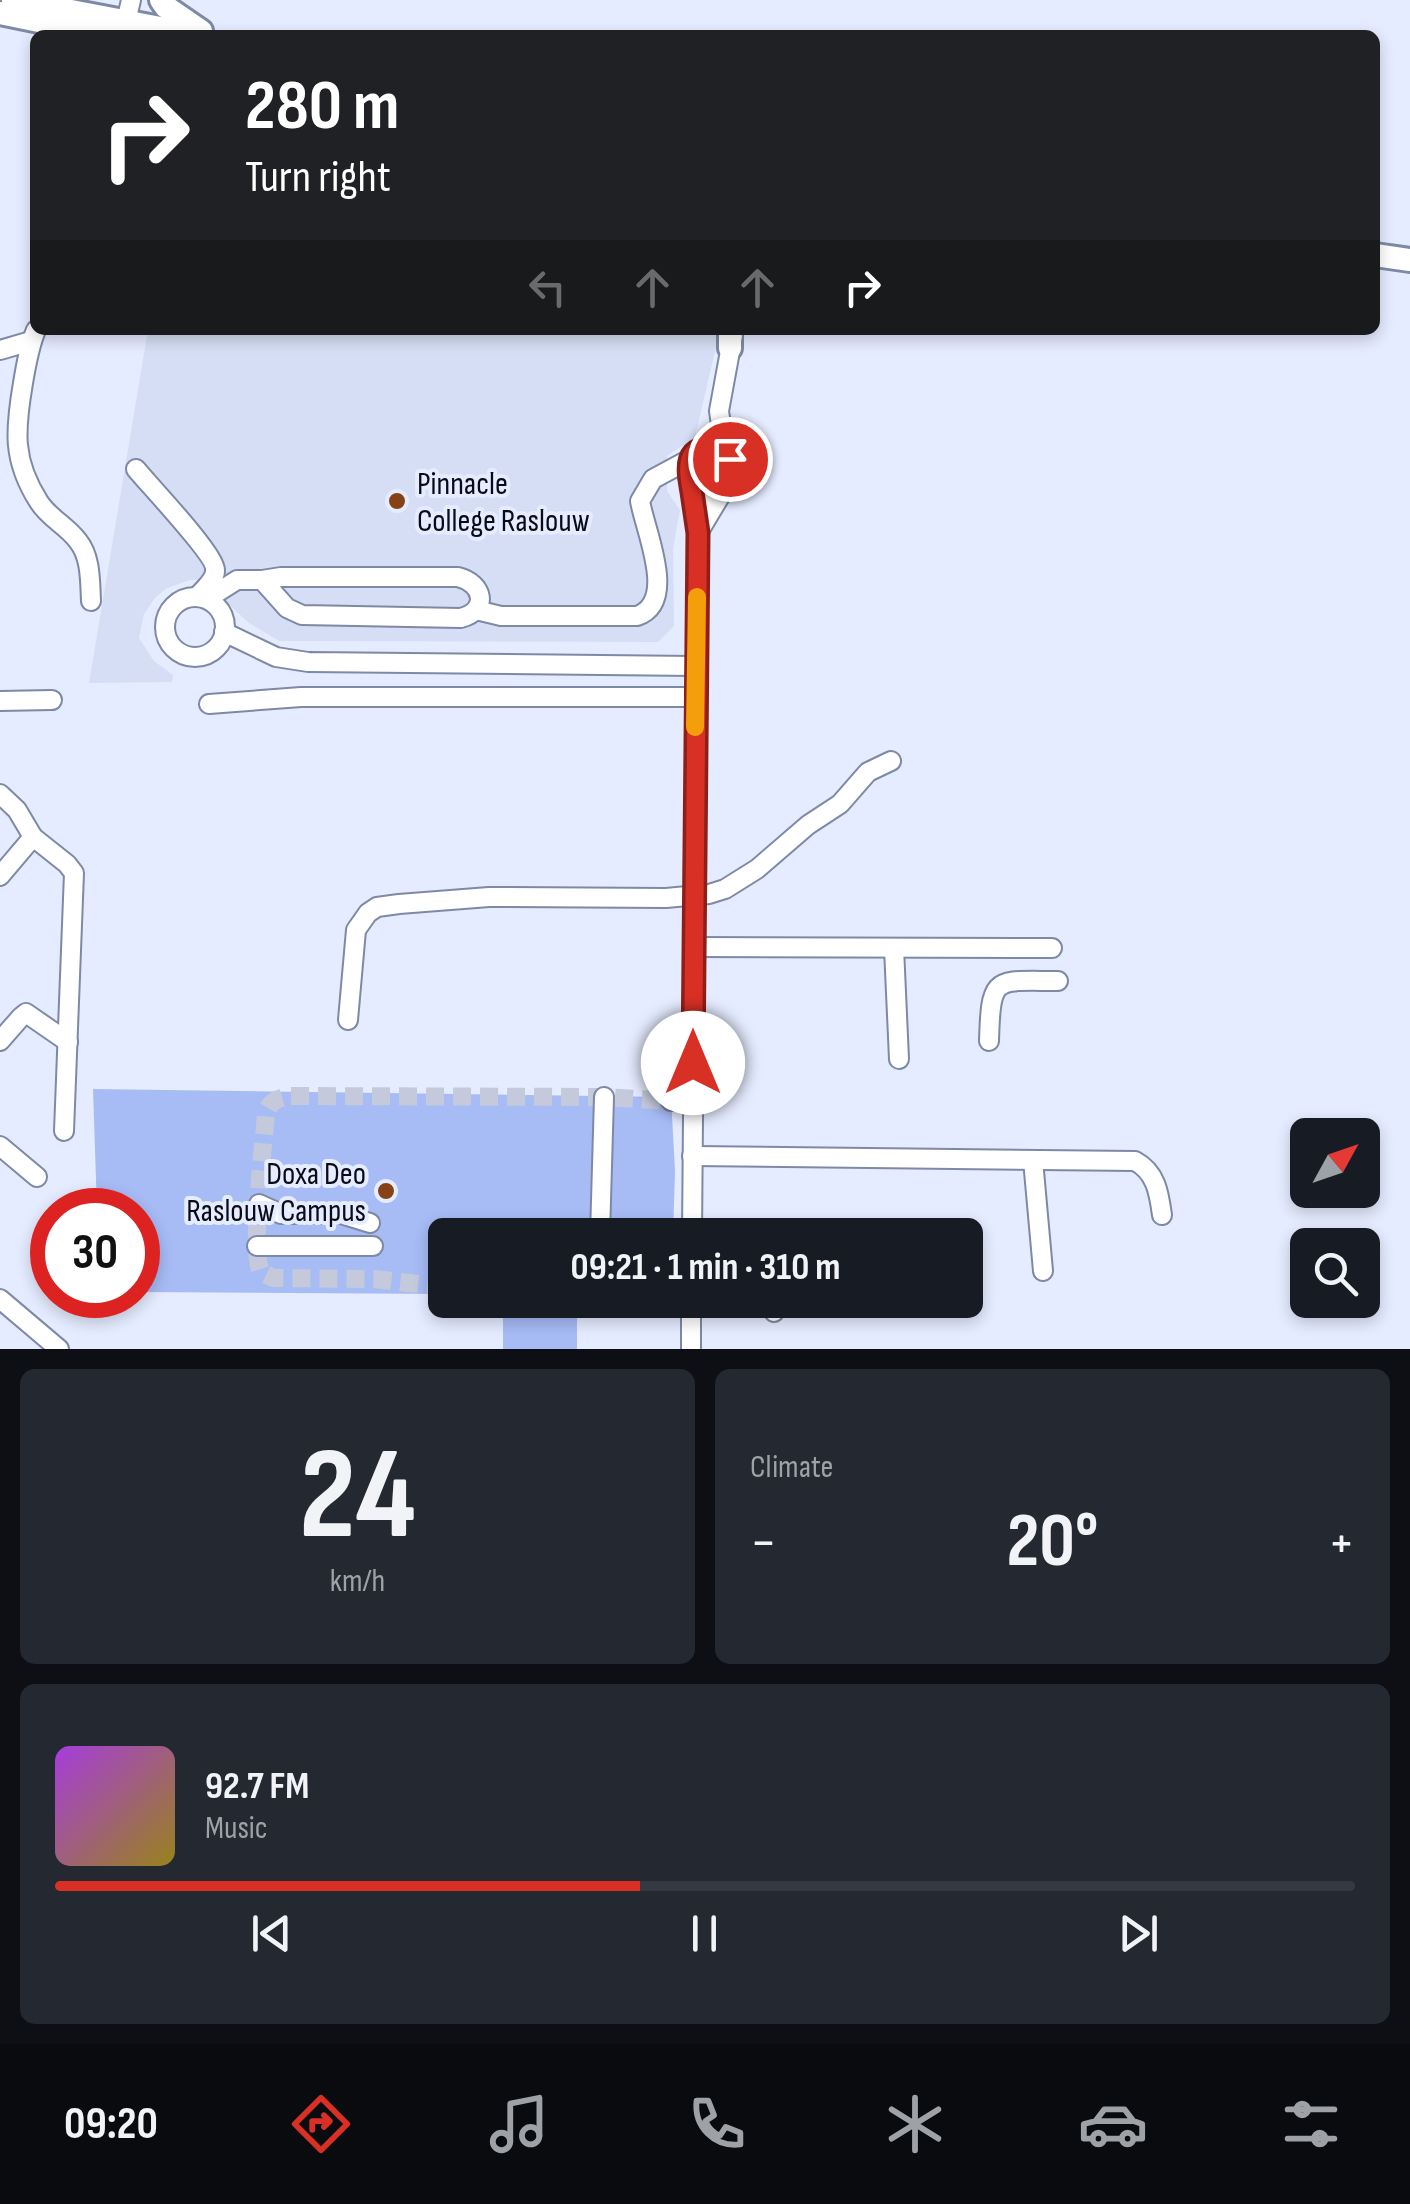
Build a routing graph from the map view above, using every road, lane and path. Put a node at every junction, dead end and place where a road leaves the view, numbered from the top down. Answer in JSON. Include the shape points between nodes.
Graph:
{"nodes":[{"id":1,"x":13,"y":0,"type":"edge"},
{"id":2,"x":161,"y":0,"type":"edge"},
{"id":3,"x":0,"y":13,"type":"edge"},
{"id":4,"x":122,"y":23,"type":"edge"},
{"id":5,"x":166,"y":30,"type":"edge"},
{"id":6,"x":200,"y":30,"type":"edge"},
{"id":7,"x":1380,"y":257,"type":"edge"},
{"id":8,"x":1410,"y":260,"type":"edge"},
{"id":9,"x":34,"y":336,"type":"edge"},
{"id":10,"x":731,"y":336,"type":"edge"},
{"id":11,"x":0,"y":350,"type":"edge"},
{"id":12,"x":719,"y":411,"type":"junction"},
{"id":13,"x":725,"y":453,"type":"junction"},
{"id":14,"x":693,"y":456,"type":"junction"},
{"id":15,"x":136,"y":470,"type":"dead end"},
{"id":16,"x":690,"y":482,"type":"junction"},
{"id":17,"x":724,"y":488,"type":"junction"},
{"id":18,"x":698,"y":533,"type":"junction"},
{"id":19,"x":203,"y":547,"type":"junction"},
{"id":20,"x":236,"y":580,"type":"junction"},
{"id":21,"x":262,"y":580,"type":"junction"},
{"id":22,"x":202,"y":598,"type":"junction"},
{"id":23,"x":91,"y":600,"type":"dead end"},
{"id":24,"x":476,"y":610,"type":"junction"},
{"id":25,"x":224,"y":632,"type":"junction"},
{"id":26,"x":696,"y":666,"type":"junction"},
{"id":27,"x":695,"y":696,"type":"junction"},
{"id":28,"x":52,"y":700,"type":"dead end"},
{"id":29,"x":0,"y":702,"type":"edge"},
{"id":30,"x":208,"y":704,"type":"dead end"},
{"id":31,"x":891,"y":761,"type":"dead end"},
{"id":32,"x":0,"y":794,"type":"edge"},
{"id":33,"x":33,"y":837,"type":"junction"},
{"id":34,"x":0,"y":876,"type":"edge"},
{"id":35,"x":693,"y":897,"type":"junction"},
{"id":36,"x":694,"y":947,"type":"junction"},
{"id":37,"x":894,"y":948,"type":"junction"},
{"id":38,"x":1015,"y":948,"type":"junction"},
{"id":39,"x":1052,"y":948,"type":"dead end"},
{"id":40,"x":1018,"y":981,"type":"junction"},
{"id":41,"x":1058,"y":981,"type":"dead end"},
{"id":42,"x":348,"y":1020,"type":"dead end"},
{"id":43,"x":0,"y":1041,"type":"edge"},
{"id":44,"x":989,"y":1041,"type":"dead end"},
{"id":45,"x":68,"y":1042,"type":"junction"},
{"id":46,"x":899,"y":1059,"type":"dead end"},
{"id":47,"x":604,"y":1097,"type":"dead end"},
{"id":48,"x":671,"y":1101,"type":"tunnel mouth"},
{"id":49,"x":693,"y":1101,"type":"junction"},
{"id":50,"x":64,"y":1131,"type":"dead end"},
{"id":51,"x":0,"y":1146,"type":"edge"},
{"id":52,"x":692,"y":1156,"type":"junction"},
{"id":53,"x":1033,"y":1160,"type":"junction"},
{"id":54,"x":38,"y":1177,"type":"dead end"},
{"id":55,"x":259,"y":1204,"type":"dead end"},
{"id":56,"x":1162,"y":1215,"type":"dead end"},
{"id":57,"x":600,"y":1218,"type":"edge"},
{"id":58,"x":692,"y":1218,"type":"edge"},
{"id":59,"x":370,"y":1223,"type":"dead end"},
{"id":60,"x":257,"y":1246,"type":"dead end"},
{"id":61,"x":373,"y":1246,"type":"dead end"},
{"id":62,"x":1042,"y":1271,"type":"dead end"},
{"id":63,"x":0,"y":1300,"type":"edge"},
{"id":64,"x":691,"y":1318,"type":"edge"},
{"id":65,"x":59,"y":1349,"type":"edge"},
{"id":66,"x":691,"y":1349,"type":"edge"}],
"edges":[{"from":1,"to":4,"type":"main road"},
{"from":2,"to":6,"type":"main road"},
{"from":3,"to":4,"type":"main road"},
{"from":4,"to":5,"type":"main road"},
{"from":7,"to":8,"type":"main road"},
{"from":9,"to":11,"type":"street"},
{"from":9,"to":23,"type":"street","via":[[16,442],[38,502],[84,552]]},
{"from":10,"to":12,"type":"street"},
{"from":12,"to":13,"type":"street"},
{"from":12,"to":14,"type":"street"},
{"from":13,"to":14,"type":"street","via":[[710,448]]},
{"from":13,"to":17,"type":"street","via":[[732,475]]},
{"from":14,"to":16,"type":"street"},
{"from":14,"to":24,"type":"street","via":[[652,479],[640,501],[654,550],[655,599],[647,612],[502,616]]},
{"from":15,"to":19,"type":"street"},
{"from":16,"to":17,"type":"street","via":[[710,494]]},
{"from":16,"to":18,"type":"street"},
{"from":17,"to":18,"type":"street"},
{"from":18,"to":26,"type":"street"},
{"from":19,"to":20,"type":"street"},
{"from":19,"to":22,"type":"street","via":[[216,573]]},
{"from":20,"to":21,"type":"street"},
{"from":20,"to":22,"type":"street"},
{"from":21,"to":24,"type":"street","via":[[302,615],[461,618]]},
{"from":21,"to":24,"type":"street","via":[[464,577],[478,591]]},
{"from":22,"to":25,"type":"street","via":[[222,613]]},
{"from":22,"to":25,"type":"street","via":[[187,598],[171,609],[165,627],[172,646],[188,656],[207,654]]},
{"from":25,"to":26,"type":"street","via":[[276,656],[308,662]]},
{"from":26,"to":27,"type":"street"},
{"from":27,"to":30,"type":"street","via":[[301,697]]},
{"from":27,"to":35,"type":"street"},
{"from":28,"to":29,"type":"street"},
{"from":31,"to":35,"type":"street","via":[[868,772],[840,804],[756,870],[725,889]]},
{"from":32,"to":33,"type":"street"},
{"from":33,"to":34,"type":"street"},
{"from":33,"to":45,"type":"street","via":[[74,873]]},
{"from":35,"to":36,"type":"street"},
{"from":35,"to":42,"type":"street","via":[[489,897],[377,907],[356,930]]},
{"from":36,"to":37,"type":"street"},
{"from":36,"to":49,"type":"street"},
{"from":37,"to":38,"type":"street"},
{"from":37,"to":46,"type":"street"},
{"from":38,"to":39,"type":"street"},
{"from":38,"to":40,"type":"street"},
{"from":40,"to":41,"type":"street"},
{"from":40,"to":44,"type":"street","via":[[993,993]]},
{"from":43,"to":45,"type":"street","via":[[26,1014]]},
{"from":45,"to":50,"type":"street"},
{"from":47,"to":57,"type":"street"},
{"from":48,"to":49,"type":"street"},
{"from":49,"to":52,"type":"street"},
{"from":51,"to":54,"type":"street"},
{"from":52,"to":53,"type":"street"},
{"from":52,"to":58,"type":"street"},
{"from":53,"to":56,"type":"street","via":[[1134,1161],[1152,1176]]},
{"from":53,"to":62,"type":"street"},
{"from":55,"to":59,"type":"street","via":[[281,1214],[341,1214]]},
{"from":60,"to":61,"type":"street"},
{"from":63,"to":65,"type":"street"},
{"from":64,"to":66,"type":"street"}]}
